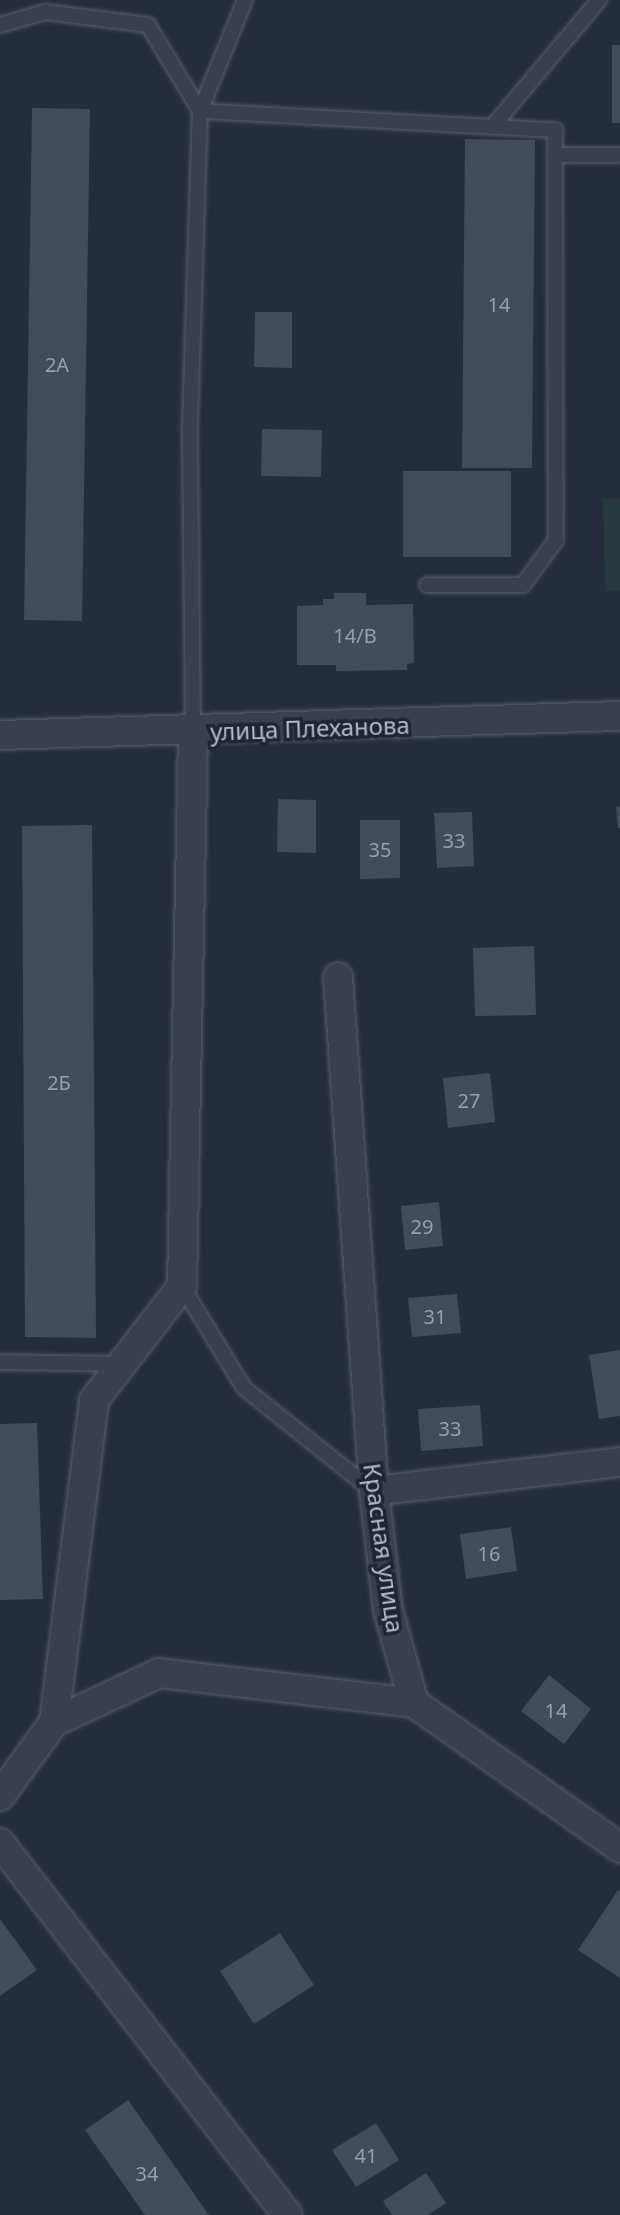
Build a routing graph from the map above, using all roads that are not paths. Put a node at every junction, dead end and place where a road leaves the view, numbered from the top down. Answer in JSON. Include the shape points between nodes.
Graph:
{"nodes":[{"id":1,"x":245,"y":0,"type":"edge"},
{"id":2,"x":599,"y":0,"type":"edge"},
{"id":3,"x":0,"y":25,"type":"edge"},
{"id":4,"x":200,"y":111,"type":"junction"},
{"id":5,"x":493,"y":126,"type":"junction"},
{"id":6,"x":555,"y":155,"type":"junction"},
{"id":7,"x":620,"y":155,"type":"edge"},
{"id":8,"x":427,"y":585,"type":"dead end"},
{"id":9,"x":620,"y":716,"type":"edge"},
{"id":10,"x":193,"y":732,"type":"junction"},
{"id":11,"x":0,"y":735,"type":"edge"},
{"id":12,"x":338,"y":977,"type":"dead end"},
{"id":13,"x":182,"y":1286,"type":"junction"},
{"id":14,"x":0,"y":1362,"type":"edge"},
{"id":15,"x":122,"y":1364,"type":"junction"},
{"id":16,"x":620,"y":1462,"type":"edge"},
{"id":17,"x":374,"y":1491,"type":"junction"},
{"id":18,"x":414,"y":1703,"type":"junction"},
{"id":19,"x":54,"y":1722,"type":"junction"},
{"id":20,"x":0,"y":1796,"type":"edge"},
{"id":21,"x":0,"y":1843,"type":"edge"},
{"id":22,"x":620,"y":1848,"type":"edge"},
{"id":23,"x":288,"y":2215,"type":"edge"}],
"edges":[{"from":1,"to":4,"type":"lane"},
{"from":2,"to":5,"type":"lane"},
{"from":3,"to":4,"type":"lane","via":[[45,12],[148,25]]},
{"from":4,"to":5,"type":"lane"},
{"from":4,"to":10,"type":"lane","via":[[190,425]]},
{"from":5,"to":6,"type":"lane","via":[[555,130]]},
{"from":6,"to":7,"type":"lane"},
{"from":6,"to":8,"type":"lane","via":[[556,540],[523,585]]},
{"from":9,"to":10,"type":"street","name":"улица Плеханова"},
{"from":10,"to":11,"type":"street","name":"улица Плеханова"},
{"from":10,"to":13,"type":"street"},
{"from":12,"to":17,"type":"street","name":"Красная улица"},
{"from":13,"to":15,"type":"street"},
{"from":13,"to":17,"type":"lane","via":[[244,1388]]},
{"from":14,"to":15,"type":"lane"},
{"from":15,"to":19,"type":"street","via":[[94,1400]]},
{"from":16,"to":17,"type":"street"},
{"from":17,"to":18,"type":"street","name":"Красная улица","via":[[388,1610]]},
{"from":18,"to":19,"type":"street","via":[[159,1673]]},
{"from":18,"to":22,"type":"street"},
{"from":19,"to":20,"type":"street"},
{"from":21,"to":23,"type":"street"}]}
